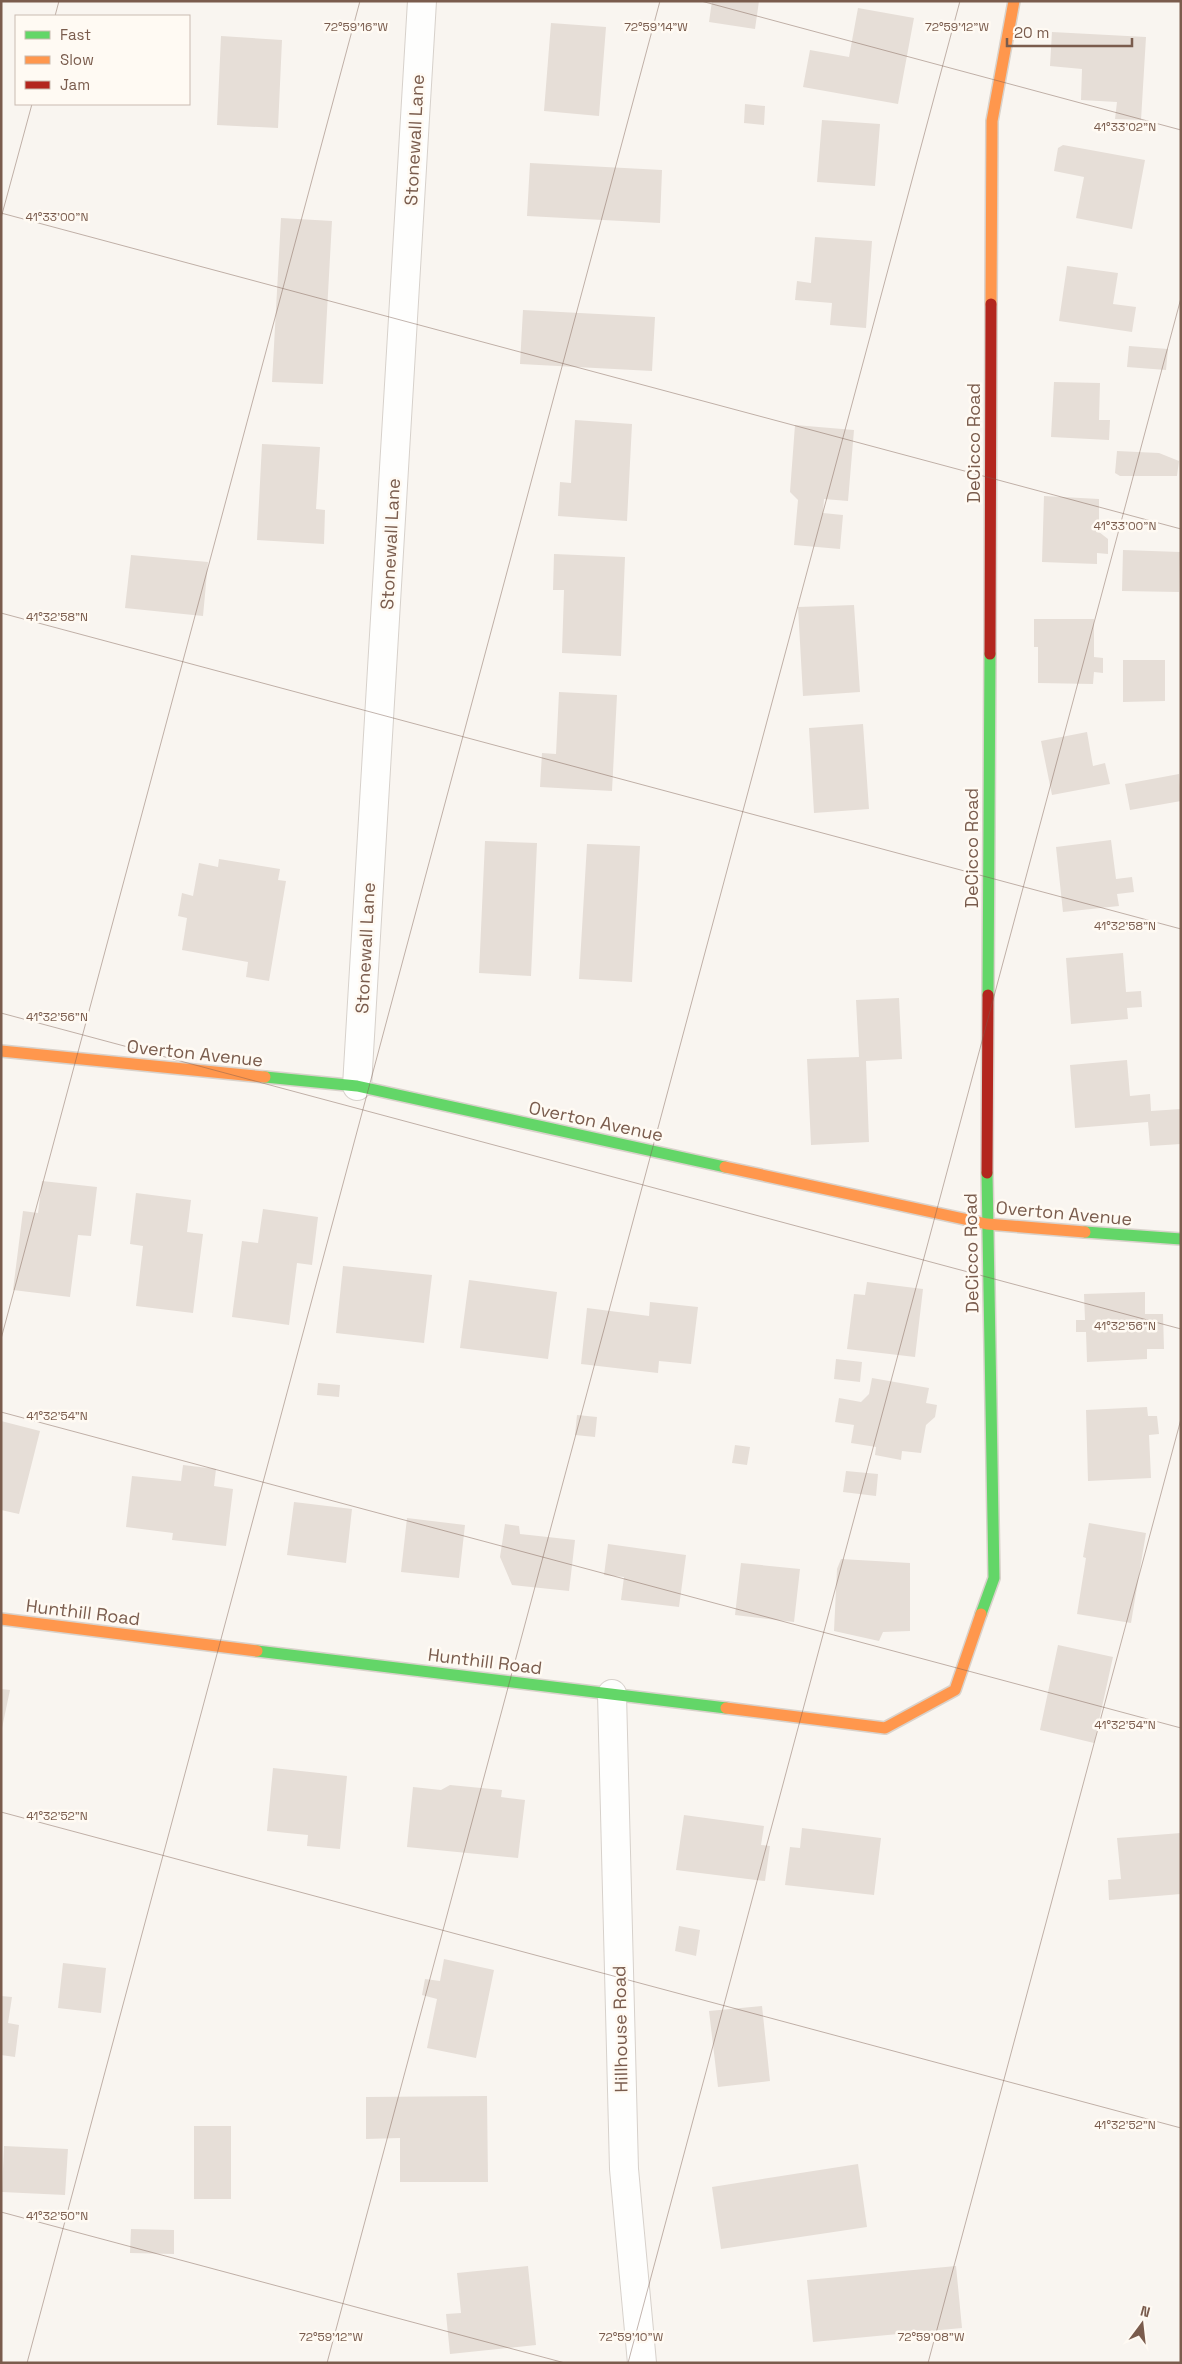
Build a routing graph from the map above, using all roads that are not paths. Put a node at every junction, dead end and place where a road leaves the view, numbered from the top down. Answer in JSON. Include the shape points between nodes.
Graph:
{"nodes":[{"id":1,"x":422,"y":1,"type":"edge"},
{"id":2,"x":1014,"y":1,"type":"edge"},
{"id":3,"x":1,"y":1051,"type":"edge"},
{"id":4,"x":357,"y":1086,"type":"junction"},
{"id":5,"x":987,"y":1224,"type":"junction"},
{"id":6,"x":1181,"y":1239,"type":"edge"},
{"id":7,"x":1,"y":1619,"type":"edge"},
{"id":8,"x":955,"y":1690,"type":"joint"},
{"id":9,"x":612,"y":1694,"type":"junction"},
{"id":10,"x":642,"y":2363,"type":"edge"}],
"edges":[{"from":1,"to":4,"type":"street","name":"Stonewall Lane"},
{"from":2,"to":5,"type":"street","name":"DeCicco Road","via":[[992,121]]},
{"from":3,"to":4,"type":"street","name":"Overton Avenue"},
{"from":4,"to":5,"type":"street","name":"Overton Avenue"},
{"from":5,"to":6,"type":"street","name":"Overton Avenue"},
{"from":5,"to":8,"type":"street","name":"DeCicco Road","via":[[994,1578]]},
{"from":7,"to":9,"type":"street","name":"Hunthill Road"},
{"from":8,"to":9,"type":"street","name":"Hunthill Road","via":[[885,1728]]},
{"from":9,"to":10,"type":"street","name":"Hillhouse Road","via":[[624,2169]]}]}
